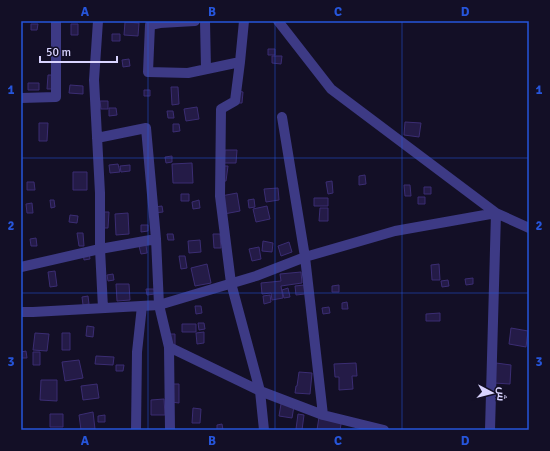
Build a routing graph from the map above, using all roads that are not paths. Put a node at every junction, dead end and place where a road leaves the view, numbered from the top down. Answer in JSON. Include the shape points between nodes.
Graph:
{"nodes":[{"id":1,"x":56,"y":21,"type":"edge"},
{"id":2,"x":98,"y":21,"type":"edge"},
{"id":3,"x":195,"y":21,"type":"edge"},
{"id":4,"x":204,"y":21,"type":"edge"},
{"id":5,"x":244,"y":21,"type":"edge"},
{"id":6,"x":278,"y":21,"type":"edge"},
{"id":7,"x":160,"y":22,"type":"edge"},
{"id":8,"x":240,"y":62,"type":"junction"},
{"id":9,"x":206,"y":69,"type":"junction"},
{"id":10,"x":21,"y":98,"type":"edge"},
{"id":11,"x":282,"y":117,"type":"dead end"},
{"id":12,"x":97,"y":138,"type":"junction"},
{"id":13,"x":496,"y":213,"type":"junction"},
{"id":14,"x":529,"y":228,"type":"edge"},
{"id":15,"x":156,"y":239,"type":"junction"},
{"id":16,"x":100,"y":249,"type":"junction"},
{"id":17,"x":305,"y":257,"type":"junction"},
{"id":18,"x":21,"y":267,"type":"edge"},
{"id":19,"x":231,"y":283,"type":"junction"},
{"id":20,"x":160,"y":305,"type":"junction"},
{"id":21,"x":142,"y":306,"type":"junction"},
{"id":22,"x":103,"y":308,"type":"junction"},
{"id":23,"x":21,"y":312,"type":"edge"},
{"id":24,"x":169,"y":347,"type":"junction"},
{"id":25,"x":260,"y":391,"type":"junction"},
{"id":26,"x":323,"y":415,"type":"junction"},
{"id":27,"x":136,"y":430,"type":"edge"},
{"id":28,"x":170,"y":430,"type":"edge"},
{"id":29,"x":264,"y":430,"type":"edge"},
{"id":30,"x":384,"y":430,"type":"edge"},
{"id":31,"x":490,"y":430,"type":"edge"}],
"edges":[{"from":1,"to":10,"type":"street","via":[[56,98]]},
{"from":2,"to":12,"type":"street","via":[[94,80]]},
{"from":3,"to":7,"type":"street"},
{"from":4,"to":9,"type":"street"},
{"from":5,"to":8,"type":"street"},
{"from":6,"to":13,"type":"street","via":[[331,89]]},
{"from":7,"to":9,"type":"street","via":[[150,25],[148,72],[188,74]]},
{"from":8,"to":9,"type":"street"},
{"from":8,"to":19,"type":"street","via":[[235,101],[221,109],[220,196]]},
{"from":11,"to":17,"type":"street"},
{"from":12,"to":15,"type":"street","via":[[146,128]]},
{"from":12,"to":16,"type":"street"},
{"from":13,"to":14,"type":"street"},
{"from":13,"to":17,"type":"street","via":[[395,231]]},
{"from":13,"to":31,"type":"street"},
{"from":15,"to":16,"type":"street"},
{"from":15,"to":20,"type":"street"},
{"from":16,"to":18,"type":"street"},
{"from":16,"to":22,"type":"street"},
{"from":17,"to":19,"type":"street"},
{"from":17,"to":26,"type":"street"},
{"from":19,"to":20,"type":"street"},
{"from":19,"to":25,"type":"street"},
{"from":20,"to":21,"type":"street"},
{"from":20,"to":24,"type":"street"},
{"from":21,"to":22,"type":"street"},
{"from":21,"to":27,"type":"street","via":[[137,352]]},
{"from":22,"to":23,"type":"street"},
{"from":24,"to":25,"type":"street"},
{"from":24,"to":28,"type":"street"},
{"from":25,"to":26,"type":"street"},
{"from":25,"to":29,"type":"street"},
{"from":26,"to":30,"type":"street"}]}
